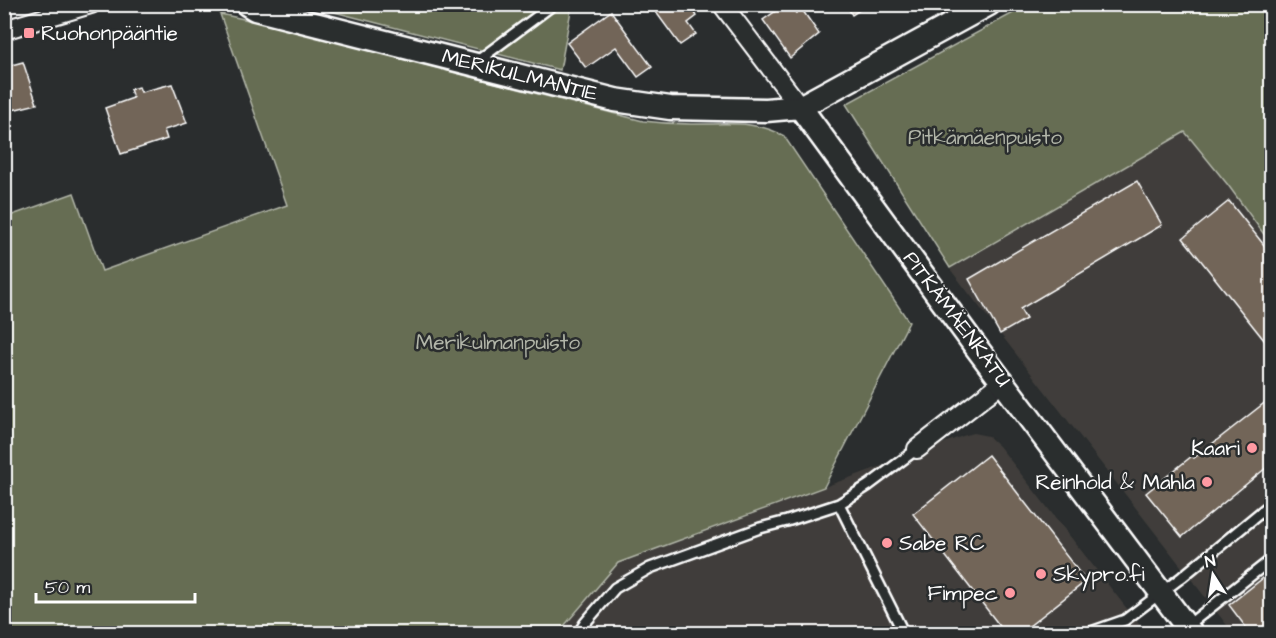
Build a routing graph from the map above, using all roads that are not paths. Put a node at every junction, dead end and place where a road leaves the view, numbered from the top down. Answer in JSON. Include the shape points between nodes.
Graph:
{"nodes":[{"id":1,"x":91,"y":4,"type":"edge"},
{"id":2,"x":247,"y":4,"type":"edge"},
{"id":3,"x":554,"y":4,"type":"edge"},
{"id":4,"x":722,"y":4,"type":"edge"},
{"id":5,"x":989,"y":4,"type":"edge"},
{"id":6,"x":4,"y":30,"type":"edge"},
{"id":7,"x":475,"y":64,"type":"junction"},
{"id":8,"x":800,"y":107,"type":"junction"},
{"id":9,"x":1003,"y":382,"type":"junction"},
{"id":10,"x":917,"y":449,"type":"joint"},
{"id":11,"x":1272,"y":503,"type":"edge"},
{"id":12,"x":839,"y":504,"type":"junction"},
{"id":13,"x":1272,"y":559,"type":"edge"},
{"id":14,"x":1162,"y":593,"type":"junction"},
{"id":15,"x":1190,"y":630,"type":"edge"},
{"id":16,"x":578,"y":633,"type":"edge"},
{"id":17,"x":904,"y":633,"type":"edge"},
{"id":18,"x":1085,"y":633,"type":"edge"}],
"edges":[{"from":1,"to":6,"type":"street"},
{"from":2,"to":7,"type":"street","name":"MERIKULMANTIE"},
{"from":3,"to":7,"type":"lane"},
{"from":4,"to":8,"type":"street","name":"PITKÄMÄENKATU"},
{"from":5,"to":8,"type":"street"},
{"from":7,"to":8,"type":"street","name":"MERIKULMANTIE","via":[[615,100],[670,108]]},
{"from":8,"to":9,"type":"street","name":"PITKÄMÄENKATU"},
{"from":9,"to":10,"type":"street"},
{"from":9,"to":14,"type":"street","name":"PITKÄMÄENKATU"},
{"from":10,"to":12,"type":"lane"},
{"from":11,"to":14,"type":"lane"},
{"from":12,"to":16,"type":"lane","via":[[650,568],[615,588]]},
{"from":12,"to":17,"type":"lane"},
{"from":13,"to":15,"type":"lane"},
{"from":14,"to":15,"type":"street","name":"PITKÄMÄENKATU"},
{"from":14,"to":18,"type":"lane","via":[[1125,620]]}]}
